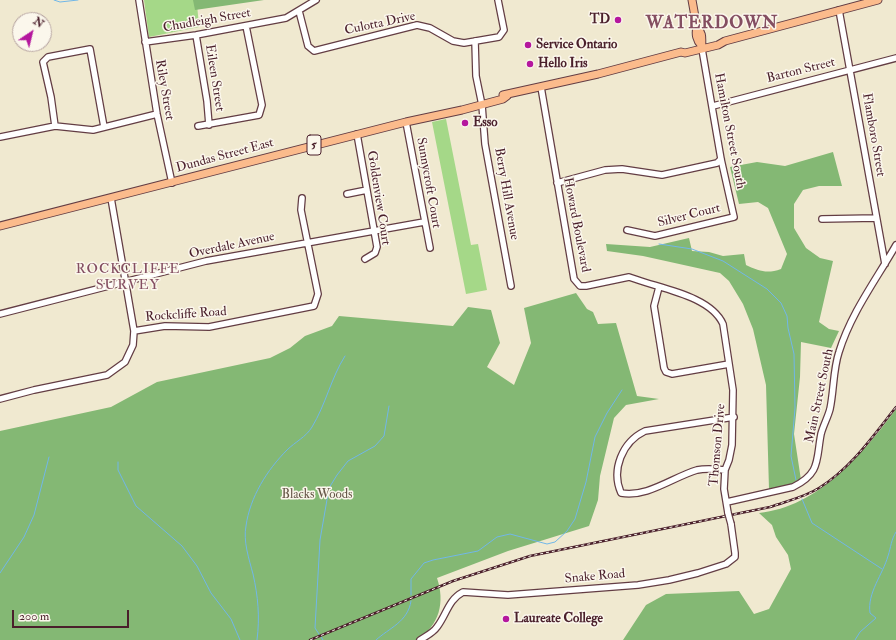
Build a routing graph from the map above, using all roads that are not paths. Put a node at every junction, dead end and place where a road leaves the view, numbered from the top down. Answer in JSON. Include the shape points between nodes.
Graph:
{"nodes":[{"id":1,"x":139,"y":0,"type":"edge"},
{"id":2,"x":316,"y":0,"type":"edge"},
{"id":3,"x":498,"y":0,"type":"edge"},
{"id":4,"x":692,"y":0,"type":"edge"},
{"id":5,"x":878,"y":0,"type":"edge"},
{"id":6,"x":839,"y":10,"type":"junction"},
{"id":7,"x":299,"y":11,"type":"junction"},
{"id":8,"x":246,"y":26,"type":"junction"},
{"id":9,"x":196,"y":35,"type":"junction"},
{"id":10,"x":475,"y":41,"type":"junction"},
{"id":11,"x":145,"y":42,"type":"junction"},
{"id":12,"x":702,"y":47,"type":"junction"},
{"id":13,"x":896,"y":58,"type":"edge"},
{"id":14,"x":849,"y":70,"type":"junction"},
{"id":15,"x":541,"y":87,"type":"junction"},
{"id":16,"x":481,"y":103,"type":"junction"},
{"id":17,"x":713,"y":106,"type":"junction"},
{"id":18,"x":157,"y":114,"type":"junction"},
{"id":19,"x":406,"y":122,"type":"junction"},
{"id":20,"x":209,"y":125,"type":"junction"},
{"id":21,"x":56,"y":126,"type":"junction"},
{"id":22,"x":198,"y":126,"type":"dead end"},
{"id":23,"x":104,"y":127,"type":"junction"},
{"id":24,"x":357,"y":134,"type":"junction"},
{"id":25,"x":0,"y":137,"type":"edge"},
{"id":26,"x":721,"y":159,"type":"junction"},
{"id":27,"x":172,"y":183,"type":"junction"},
{"id":28,"x":557,"y":183,"type":"junction"},
{"id":29,"x":367,"y":190,"type":"junction"},
{"id":30,"x":347,"y":194,"type":"dead end"},
{"id":31,"x":111,"y":198,"type":"junction"},
{"id":32,"x":302,"y":198,"type":"dead end"},
{"id":33,"x":734,"y":217,"type":"joint"},
{"id":34,"x":876,"y":218,"type":"junction"},
{"id":35,"x":822,"y":219,"type":"dead end"},
{"id":36,"x":424,"y":222,"type":"junction"},
{"id":37,"x":0,"y":226,"type":"edge"},
{"id":38,"x":627,"y":230,"type":"dead end"},
{"id":39,"x":374,"y":231,"type":"junction"},
{"id":40,"x":308,"y":242,"type":"junction"},
{"id":41,"x":896,"y":245,"type":"edge"},
{"id":42,"x":430,"y":248,"type":"dead end"},
{"id":43,"x":366,"y":259,"type":"dead end"},
{"id":44,"x":885,"y":264,"type":"junction"},
{"id":45,"x":126,"y":283,"type":"junction"},
{"id":46,"x":511,"y":286,"type":"dead end"},
{"id":47,"x":659,"y":287,"type":"junction"},
{"id":48,"x":0,"y":314,"type":"edge"},
{"id":49,"x":134,"y":331,"type":"junction"},
{"id":50,"x":729,"y":364,"type":"junction"},
{"id":51,"x":733,"y":390,"type":"joint"},
{"id":52,"x":0,"y":399,"type":"edge"},
{"id":53,"x":734,"y":417,"type":"junction"},
{"id":54,"x":725,"y":470,"type":"junction"},
{"id":55,"x":727,"y":502,"type":"junction"},
{"id":56,"x":420,"y":640,"type":"edge"}],
"edges":[{"from":1,"to":11,"type":"street","name":"Riley Street"},
{"from":2,"to":7,"type":"street","name":"Chudleigh Street"},
{"from":3,"to":10,"type":"street","name":"Culotta Drive","via":[[504,30],[502,34],[499,37]]},
{"from":4,"to":12,"type":"main road","via":[[698,41]]},
{"from":5,"to":6,"type":"main road","name":"Dundas Street East","number":"5"},
{"from":6,"to":12,"type":"main road","name":"Dundas Street East","number":"5","via":[[722,42],[716,41]]},
{"from":6,"to":14,"type":"street","name":"Flamboro Street"},
{"from":7,"to":8,"type":"street","name":"Chudleigh Street","via":[[286,18]]},
{"from":7,"to":10,"type":"street","name":"Culotta Drive","via":[[308,46],[314,51],[417,25],[430,28],[453,41]]},
{"from":8,"to":9,"type":"street","name":"Chudleigh Street"},
{"from":8,"to":20,"type":"street","via":[[262,105],[259,115]]},
{"from":9,"to":11,"type":"street","name":"Chudleigh Street"},
{"from":9,"to":20,"type":"street","name":"Eileen Street"},
{"from":10,"to":16,"type":"street","name":"Berry Hill Avenue","via":[[476,76]]},
{"from":11,"to":18,"type":"street","name":"Riley Street"},
{"from":12,"to":15,"type":"main road","name":"Dundas Street East","number":"5","via":[[684,49],[681,52]]},
{"from":12,"to":17,"type":"street","name":"Hamilton Street South"},
{"from":13,"to":14,"type":"street","name":"Barton Street"},
{"from":14,"to":17,"type":"street","name":"Barton Street"},
{"from":14,"to":34,"type":"street","name":"Flamboro Street"},
{"from":15,"to":16,"type":"main road","name":"Dundas Street East","number":"5","via":[[502,95]]},
{"from":15,"to":28,"type":"street","name":"Howard Boulevard"},
{"from":16,"to":19,"type":"main road","name":"Dundas Street East","number":"5","via":[[461,106],[456,110]]},
{"from":16,"to":46,"type":"street","name":"Berry Hill Avenue","via":[[485,144]]},
{"from":17,"to":26,"type":"street","name":"Hamilton Street South"},
{"from":18,"to":23,"type":"street"},
{"from":18,"to":27,"type":"street","name":"Riley Street"},
{"from":19,"to":24,"type":"main road","name":"Dundas Street East","number":"5"},
{"from":19,"to":36,"type":"street","name":"Sunnycroft Court"},
{"from":20,"to":22,"type":"street"},
{"from":21,"to":23,"type":"street","via":[[93,130]]},
{"from":21,"to":23,"type":"street","via":[[43,62],[48,57],[90,49]]},
{"from":21,"to":25,"type":"street"},
{"from":24,"to":27,"type":"main road","name":"Dundas Street East","number":"5"},
{"from":24,"to":29,"type":"street","name":"Goldenview Court"},
{"from":26,"to":28,"type":"street","via":[[662,175],[622,168]]},
{"from":26,"to":33,"type":"street","name":"Hamilton Street South"},
{"from":27,"to":31,"type":"main road","name":"Dundas Street East","number":"5"},
{"from":28,"to":47,"type":"street","name":"Howard Boulevard","via":[[574,279],[580,286],[629,277]]},
{"from":29,"to":30,"type":"street"},
{"from":29,"to":39,"type":"street","name":"Goldenview Court"},
{"from":31,"to":37,"type":"main road","name":"Dundas Street East","number":"5"},
{"from":31,"to":45,"type":"street"},
{"from":32,"to":40,"type":"street","via":[[301,210]]},
{"from":33,"to":38,"type":"street","name":"Silver Court","via":[[655,236]]},
{"from":34,"to":35,"type":"street"},
{"from":34,"to":44,"type":"street","name":"Flamboro Street"},
{"from":36,"to":39,"type":"street","name":"Overdale Avenue"},
{"from":36,"to":42,"type":"street","name":"Sunnycroft Court"},
{"from":39,"to":40,"type":"street","name":"Overdale Avenue"},
{"from":39,"to":43,"type":"street","name":"Goldenview Court","via":[[377,250]]},
{"from":40,"to":45,"type":"street","name":"Overdale Avenue","via":[[206,261]]},
{"from":40,"to":49,"type":"street","name":"Rockcliffe Road","via":[[318,294],[314,306],[209,327],[165,326]]},
{"from":41,"to":44,"type":"street","name":"Main Street South"},
{"from":44,"to":55,"type":"street","name":"Main Street South","via":[[844,336],[835,367],[830,409],[821,434],[816,466],[802,482],[793,487]]},
{"from":45,"to":48,"type":"street","name":"Overdale Avenue"},
{"from":45,"to":49,"type":"street"},
{"from":47,"to":50,"type":"street","name":"Howard Boulevard","via":[[699,301],[711,307],[720,316]]},
{"from":47,"to":50,"type":"street","via":[[654,316],[666,372],[672,374]]},
{"from":49,"to":52,"type":"street","name":"Rockcliffe Road","via":[[133,345],[125,362],[107,375]]},
{"from":50,"to":51,"type":"street","name":"Howard Boulevard"},
{"from":51,"to":53,"type":"street","name":"Thomson Drive"},
{"from":53,"to":54,"type":"street","name":"Thomson Drive","via":[[732,446]]},
{"from":53,"to":54,"type":"street","via":[[645,431],[636,435],[628,443],[616,467],[616,481],[621,493],[627,494],[654,488],[696,470]]},
{"from":54,"to":55,"type":"street","name":"Thomson Drive","via":[[724,489]]},
{"from":55,"to":56,"type":"street","name":"Snake Road","bridge":true,"via":[[735,557],[726,564],[669,580],[638,585],[508,595],[463,592],[450,602],[434,631]]}]}
